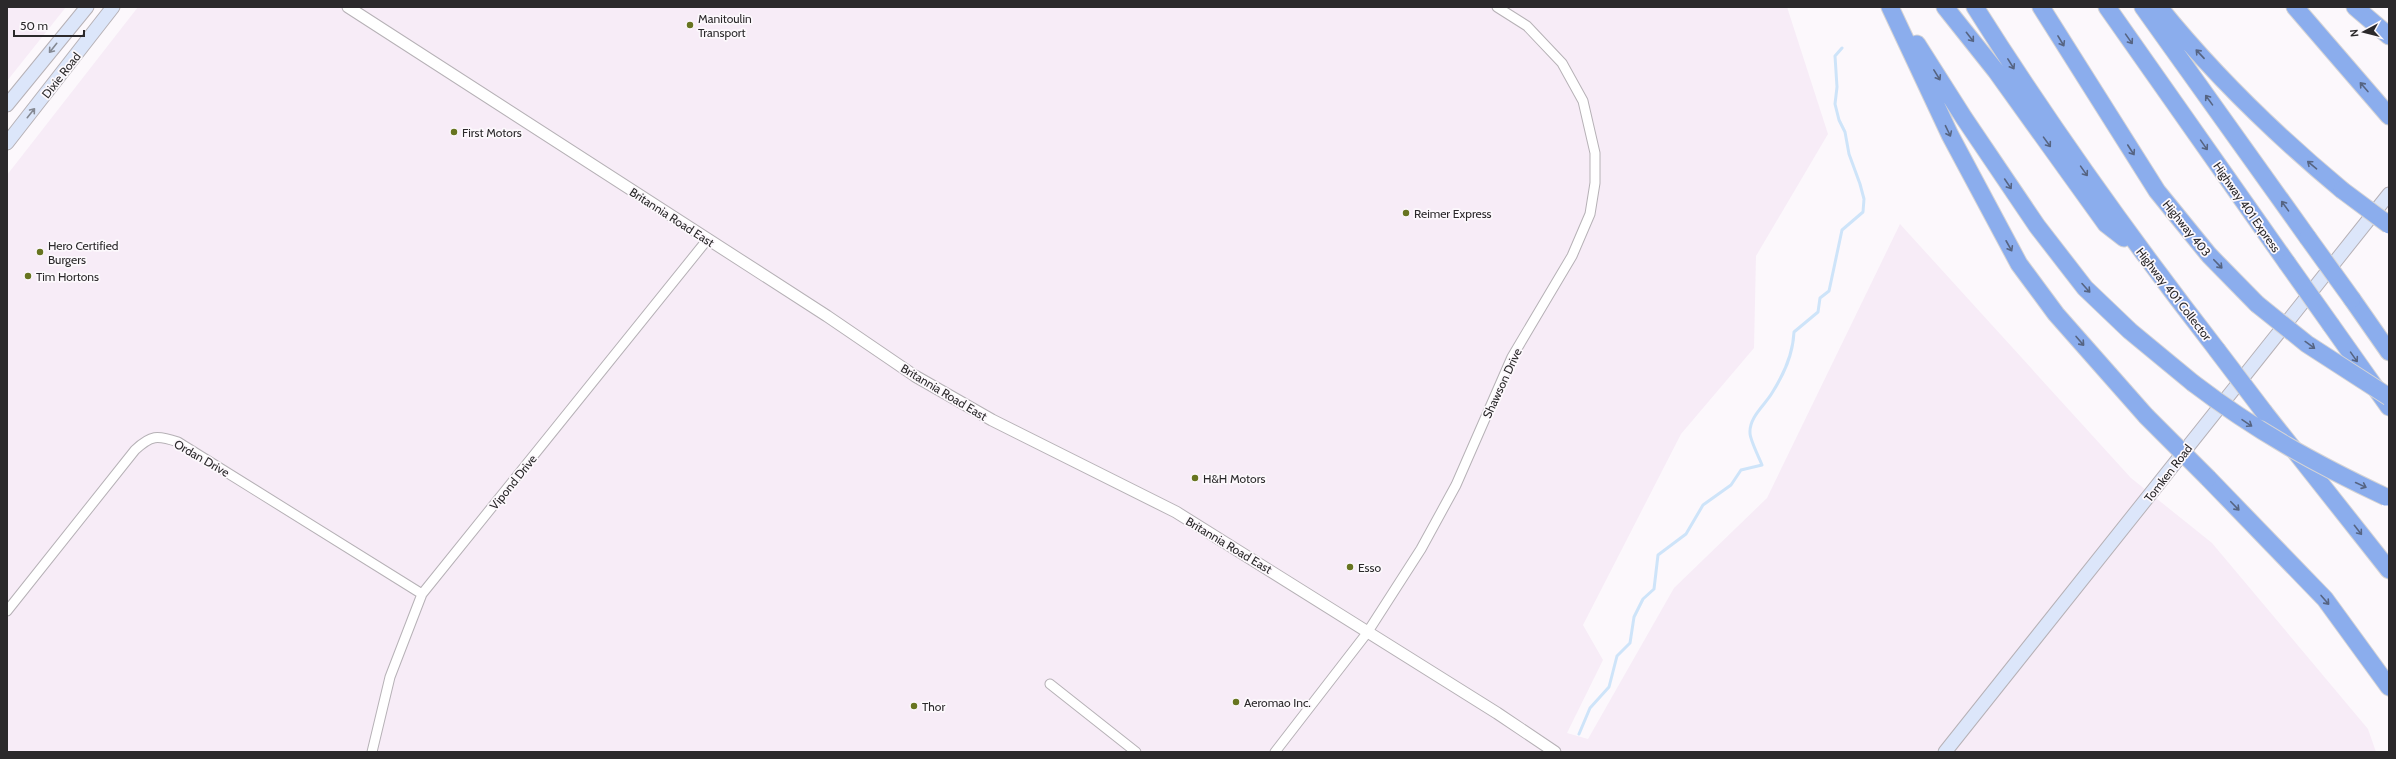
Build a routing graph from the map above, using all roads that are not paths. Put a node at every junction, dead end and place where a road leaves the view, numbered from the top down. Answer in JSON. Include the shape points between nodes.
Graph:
{"nodes":[{"id":1,"x":87,"y":7,"type":"edge"},
{"id":2,"x":114,"y":7,"type":"edge"},
{"id":3,"x":348,"y":7,"type":"edge"},
{"id":4,"x":1497,"y":7,"type":"edge"},
{"id":5,"x":1890,"y":7,"type":"edge"},
{"id":6,"x":1893,"y":7,"type":"edge"},
{"id":7,"x":1945,"y":7,"type":"edge"},
{"id":8,"x":1975,"y":7,"type":"edge"},
{"id":9,"x":2041,"y":7,"type":"edge"},
{"id":10,"x":2107,"y":7,"type":"edge"},
{"id":11,"x":2143,"y":7,"type":"edge"},
{"id":12,"x":2159,"y":7,"type":"edge"},
{"id":13,"x":2295,"y":7,"type":"edge"},
{"id":14,"x":2355,"y":7,"type":"edge"},
{"id":15,"x":2389,"y":36,"type":"edge"},
{"id":16,"x":7,"y":105,"type":"edge"},
{"id":17,"x":2389,"y":116,"type":"edge"},
{"id":18,"x":7,"y":143,"type":"edge"},
{"id":19,"x":2389,"y":194,"type":"edge"},
{"id":20,"x":2389,"y":225,"type":"edge"},
{"id":21,"x":707,"y":240,"type":"junction"},
{"id":22,"x":2137,"y":248,"type":"junction"},
{"id":23,"x":2389,"y":352,"type":"edge"},
{"id":24,"x":2389,"y":397,"type":"edge"},
{"id":25,"x":2389,"y":407,"type":"edge"},
{"id":26,"x":2387,"y":497,"type":"edge"},
{"id":27,"x":2389,"y":570,"type":"edge"},
{"id":28,"x":422,"y":594,"type":"junction"},
{"id":29,"x":7,"y":610,"type":"edge"},
{"id":30,"x":1367,"y":633,"type":"junction"},
{"id":31,"x":1050,"y":684,"type":"dead end"},
{"id":32,"x":2389,"y":687,"type":"edge"},
{"id":33,"x":372,"y":752,"type":"edge"},
{"id":34,"x":1136,"y":752,"type":"edge"},
{"id":35,"x":1275,"y":752,"type":"edge"},
{"id":36,"x":1555,"y":752,"type":"edge"},
{"id":37,"x":1945,"y":752,"type":"edge"}],
"edges":[{"from":1,"to":16,"type":"main road","name":"Dixie Road","one_way":true},
{"from":18,"to":2,"type":"main road","name":"Dixie Road","one_way":true},
{"from":3,"to":21,"type":"street","name":"Britannia Road East"},
{"from":4,"to":30,"type":"street","name":"Shawson Drive","via":[[1526,26],[1562,63],[1584,101],[1595,153],[1595,183],[1590,214],[1572,256],[1512,357],[1454,490]]},
{"from":5,"to":32,"type":"highway","one_way":true,"bridge":true,"via":[[1950,135],[2019,264],[2056,314],[2146,416],[2325,599]]},
{"from":6,"to":26,"type":"highway","one_way":true,"bridge":true,"via":[[2037,226],[2085,288],[2135,336],[2193,383],[2269,437],[2307,459]]},
{"from":7,"to":22,"type":"highway","one_way":true,"via":[[1996,71],[2106,224]]},
{"from":8,"to":22,"type":"highway","name":"Highway 401 Collector","one_way":true,"via":[[2024,85]]},
{"from":9,"to":24,"type":"highway","name":"Highway 403","one_way":true,"bridge":true,"via":[[2157,191],[2209,255],[2257,304],[2308,344]]},
{"from":10,"to":25,"type":"highway","name":"Highway 401 Express","one_way":true,"bridge":true},
{"from":23,"to":11,"type":"highway","one_way":true,"bridge":true},
{"from":20,"to":12,"type":"highway","one_way":true,"bridge":true,"via":[[2342,190],[2285,141]]},
{"from":17,"to":13,"type":"highway","one_way":true},
{"from":14,"to":15,"type":"highway"},
{"from":19,"to":37,"type":"main road","name":"Tomken Road"},
{"from":21,"to":28,"type":"street","name":"Vipond Drive"},
{"from":21,"to":30,"type":"street","name":"Britannia Road East","via":[[827,316],[915,376],[992,420],[1176,512]]},
{"from":22,"to":27,"type":"highway","name":"Highway 401 Collector","one_way":true,"bridge":true},
{"from":28,"to":29,"type":"street","name":"Ordan Drive","via":[[178,442],[160,436],[146,439],[135,450]]},
{"from":28,"to":33,"type":"street","name":"Vipond Drive","via":[[390,677]]},
{"from":30,"to":35,"type":"street","name":"Shawson Drive"},
{"from":30,"to":36,"type":"street","name":"Britannia Road East"},
{"from":31,"to":34,"type":"street"}]}
